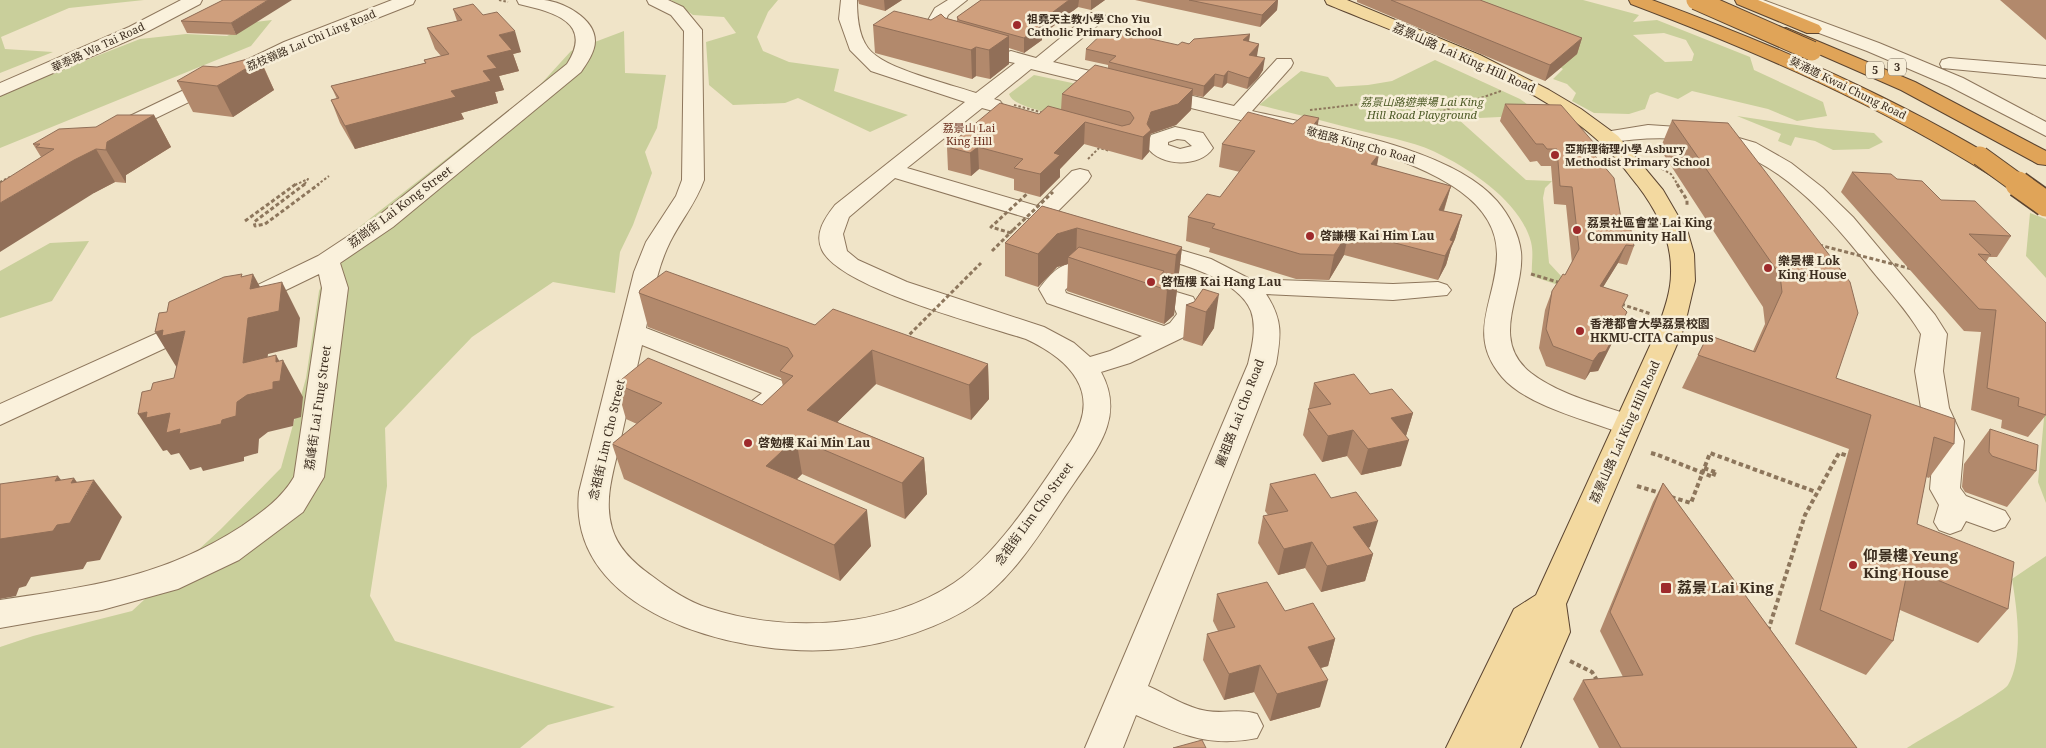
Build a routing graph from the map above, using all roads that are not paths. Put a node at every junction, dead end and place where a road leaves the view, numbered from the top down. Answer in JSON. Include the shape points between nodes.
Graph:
{"nodes":[{"id":1,"x":194,"y":0,"type":"edge"},
{"id":2,"x":407,"y":0,"type":"edge"},
{"id":3,"x":655,"y":0,"type":"edge"},
{"id":4,"x":849,"y":0,"type":"edge"},
{"id":5,"x":959,"y":0,"type":"edge"},
{"id":6,"x":1333,"y":0,"type":"edge"},
{"id":7,"x":1637,"y":0,"type":"edge"},
{"id":8,"x":1696,"y":0,"type":"edge"},
{"id":9,"x":1745,"y":0,"type":"edge"},
{"id":10,"x":1787,"y":0,"type":"edge"},
{"id":11,"x":521,"y":2,"type":"edge"},
{"id":12,"x":1097,"y":17,"type":"dead end"},
{"id":13,"x":181,"y":26,"type":"dead end"},
{"id":14,"x":135,"y":31,"type":"junction"},
{"id":15,"x":1812,"y":51,"type":"junction"},
{"id":16,"x":1284,"y":63,"type":"dead end"},
{"id":17,"x":1033,"y":64,"type":"junction"},
{"id":18,"x":1949,"y":64,"type":"junction"},
{"id":19,"x":2046,"y":72,"type":"edge"},
{"id":20,"x":0,"y":90,"type":"edge"},
{"id":21,"x":979,"y":101,"type":"junction"},
{"id":22,"x":1009,"y":106,"type":"edge"},
{"id":23,"x":2046,"y":111,"type":"edge"},
{"id":24,"x":1238,"y":114,"type":"junction"},
{"id":25,"x":2046,"y":130,"type":"edge"},
{"id":26,"x":1606,"y":137,"type":"junction"},
{"id":27,"x":103,"y":143,"type":"edge"},
{"id":28,"x":2046,"y":145,"type":"edge"},
{"id":29,"x":2046,"y":159,"type":"edge"},
{"id":30,"x":892,"y":170,"type":"junction"},
{"id":31,"x":1080,"y":176,"type":"dead end"},
{"id":32,"x":2046,"y":176,"type":"edge"},
{"id":33,"x":2046,"y":203,"type":"edge"},
{"id":34,"x":1047,"y":206,"type":"junction"},
{"id":35,"x":1095,"y":231,"type":"edge"},
{"id":36,"x":1122,"y":239,"type":"edge"},
{"id":37,"x":327,"y":261,"type":"junction"},
{"id":38,"x":1246,"y":286,"type":"junction"},
{"id":39,"x":1438,"y":290,"type":"dead end"},
{"id":40,"x":632,"y":332,"type":"junction"},
{"id":41,"x":1164,"y":335,"type":"dead end"},
{"id":42,"x":1085,"y":368,"type":"junction"},
{"id":43,"x":730,"y":402,"type":"edge"},
{"id":44,"x":0,"y":415,"type":"edge"},
{"id":45,"x":1628,"y":425,"type":"junction"},
{"id":46,"x":1994,"y":519,"type":"dead end"},
{"id":47,"x":1549,"y":604,"type":"junction"},
{"id":48,"x":0,"y":614,"type":"edge"},
{"id":49,"x":1126,"y":694,"type":"junction"},
{"id":50,"x":1244,"y":726,"type":"dead end"},
{"id":51,"x":1104,"y":748,"type":"edge"},
{"id":52,"x":1464,"y":748,"type":"edge"},
{"id":53,"x":1501,"y":748,"type":"edge"}],
"edges":[{"from":1,"to":14,"type":"street","name":"華泰路 Wa Tai Road"},
{"from":2,"to":27,"type":"street","name":"荔枝嶺路 Lai Chi Ling Road","via":[[290,46]]},
{"from":3,"to":40,"type":"street","name":"念祖街 Lim Cho Street","via":[[677,11],[694,30],[694,171],[687,196],[652,255]]},
{"from":4,"to":21,"type":"street","via":[[848,19],[859,50],[878,68]]},
{"from":5,"to":17,"type":"street","name":"敬祖路 King Cho Road","via":[[938,15],[936,22],[953,40]]},
{"from":6,"to":26,"type":"main road","name":"荔景山路 Lai King Hill Road","via":[[1511,78],[1576,115]]},
{"from":7,"to":33,"type":"highway","name":"葵涌道 Kwai Chung Road","number":"5","via":[[1736,37],[1862,93],[1924,125]]},
{"from":8,"to":15,"type":"highway","number":"3","bridge":true},
{"from":8,"to":29,"type":"highway","name":"葵涌道 Kwai Chung Road","number":"5","via":[[1855,61],[1965,114]]},
{"from":9,"to":25,"type":"street","via":[[1956,82]]},
{"from":9,"to":28,"type":"highway","number":"3","via":[[1902,70]]},
{"from":10,"to":18,"type":"street","via":[[1906,44]]},
{"from":11,"to":37,"type":"street","name":"荔崗街 Lai Kong Street","via":[[566,14],[583,28],[587,44],[579,62],[560,81],[384,222]]},
{"from":12,"to":17,"type":"street","name":"念祖街 Lim Cho Street"},
{"from":13,"to":14,"type":"street"},
{"from":14,"to":20,"type":"street","name":"華泰路 Wa Tai Road"},
{"from":15,"to":32,"type":"highway","number":"3","via":[[1924,105],[2012,153]]},
{"from":15,"to":33,"type":"highway","bridge":true,"via":[[1973,151]]},
{"from":16,"to":24,"type":"street"},
{"from":17,"to":21,"type":"street","name":"念祖街 Lim Cho Street"},
{"from":17,"to":24,"type":"street","name":"敬祖路 King Cho Road","via":[[1096,75],[1182,96]]},
{"from":18,"to":19,"type":"street"},
{"from":18,"to":23,"type":"street"},
{"from":21,"to":22,"type":"street"},
{"from":21,"to":30,"type":"street","name":"念祖街 Lim Cho Street"},
{"from":24,"to":45,"type":"street","name":"敬祖路 King Cho Road","via":[[1399,154],[1452,177],[1481,197],[1503,228],[1509,253],[1495,325],[1498,349],[1512,371],[1535,388]]},
{"from":26,"to":45,"type":"main road","name":"荔景山路 Lai King Hill Road","via":[[1666,209],[1678,237],[1683,265],[1678,306],[1671,328]]},
{"from":26,"to":46,"type":"street","via":[[1662,131],[1726,140],[1778,162],[1824,199],[1934,334],[1929,371],[1935,408],[1949,441],[1945,489],[1952,513]]},
{"from":30,"to":34,"type":"street"},
{"from":30,"to":42,"type":"street","name":"念祖街 Lim Cho Street","via":[[848,204],[835,220],[830,234],[838,257],[870,277],[1047,338]]},
{"from":31,"to":34,"type":"street"},
{"from":34,"to":35,"type":"street"},
{"from":36,"to":38,"type":"street","name":"麗祖路 Lai Cho Road","via":[[1218,270]]},
{"from":37,"to":44,"type":"street","name":"荔崗街 Lai Kong Street"},
{"from":37,"to":48,"type":"street","name":"荔峰街 Lai Fung Street","via":[[335,288],[309,477],[296,500],[247,539],[206,565],[107,597]]},
{"from":38,"to":39,"type":"street","via":[[1393,292]]},
{"from":38,"to":49,"type":"street","name":"麗祖路 Lai Cho Road","via":[[1262,306],[1267,329],[1262,364]]},
{"from":40,"to":42,"type":"street","name":"念祖街 Lim Cho Street","via":[[637,366],[592,506],[597,536],[605,551],[636,585],[669,607],[732,629],[757,633],[809,636],[861,632],[907,621],[952,602],[988,575],[1013,545],[1092,431],[1097,420],[1098,398]]},
{"from":40,"to":43,"type":"street","via":[[782,390],[757,413]]},
{"from":41,"to":42,"type":"street","via":[[1120,357]]},
{"from":45,"to":47,"type":"main road","name":"荔景山路 Lai King Hill Road"},
{"from":47,"to":52,"type":"main road","via":[[1526,619]]},
{"from":47,"to":53,"type":"main road","via":[[1553,632]]},
{"from":49,"to":50,"type":"street","via":[[1202,727],[1224,729]]},
{"from":49,"to":51,"type":"street","name":"麗祖路 Lai Cho Road"}]}
